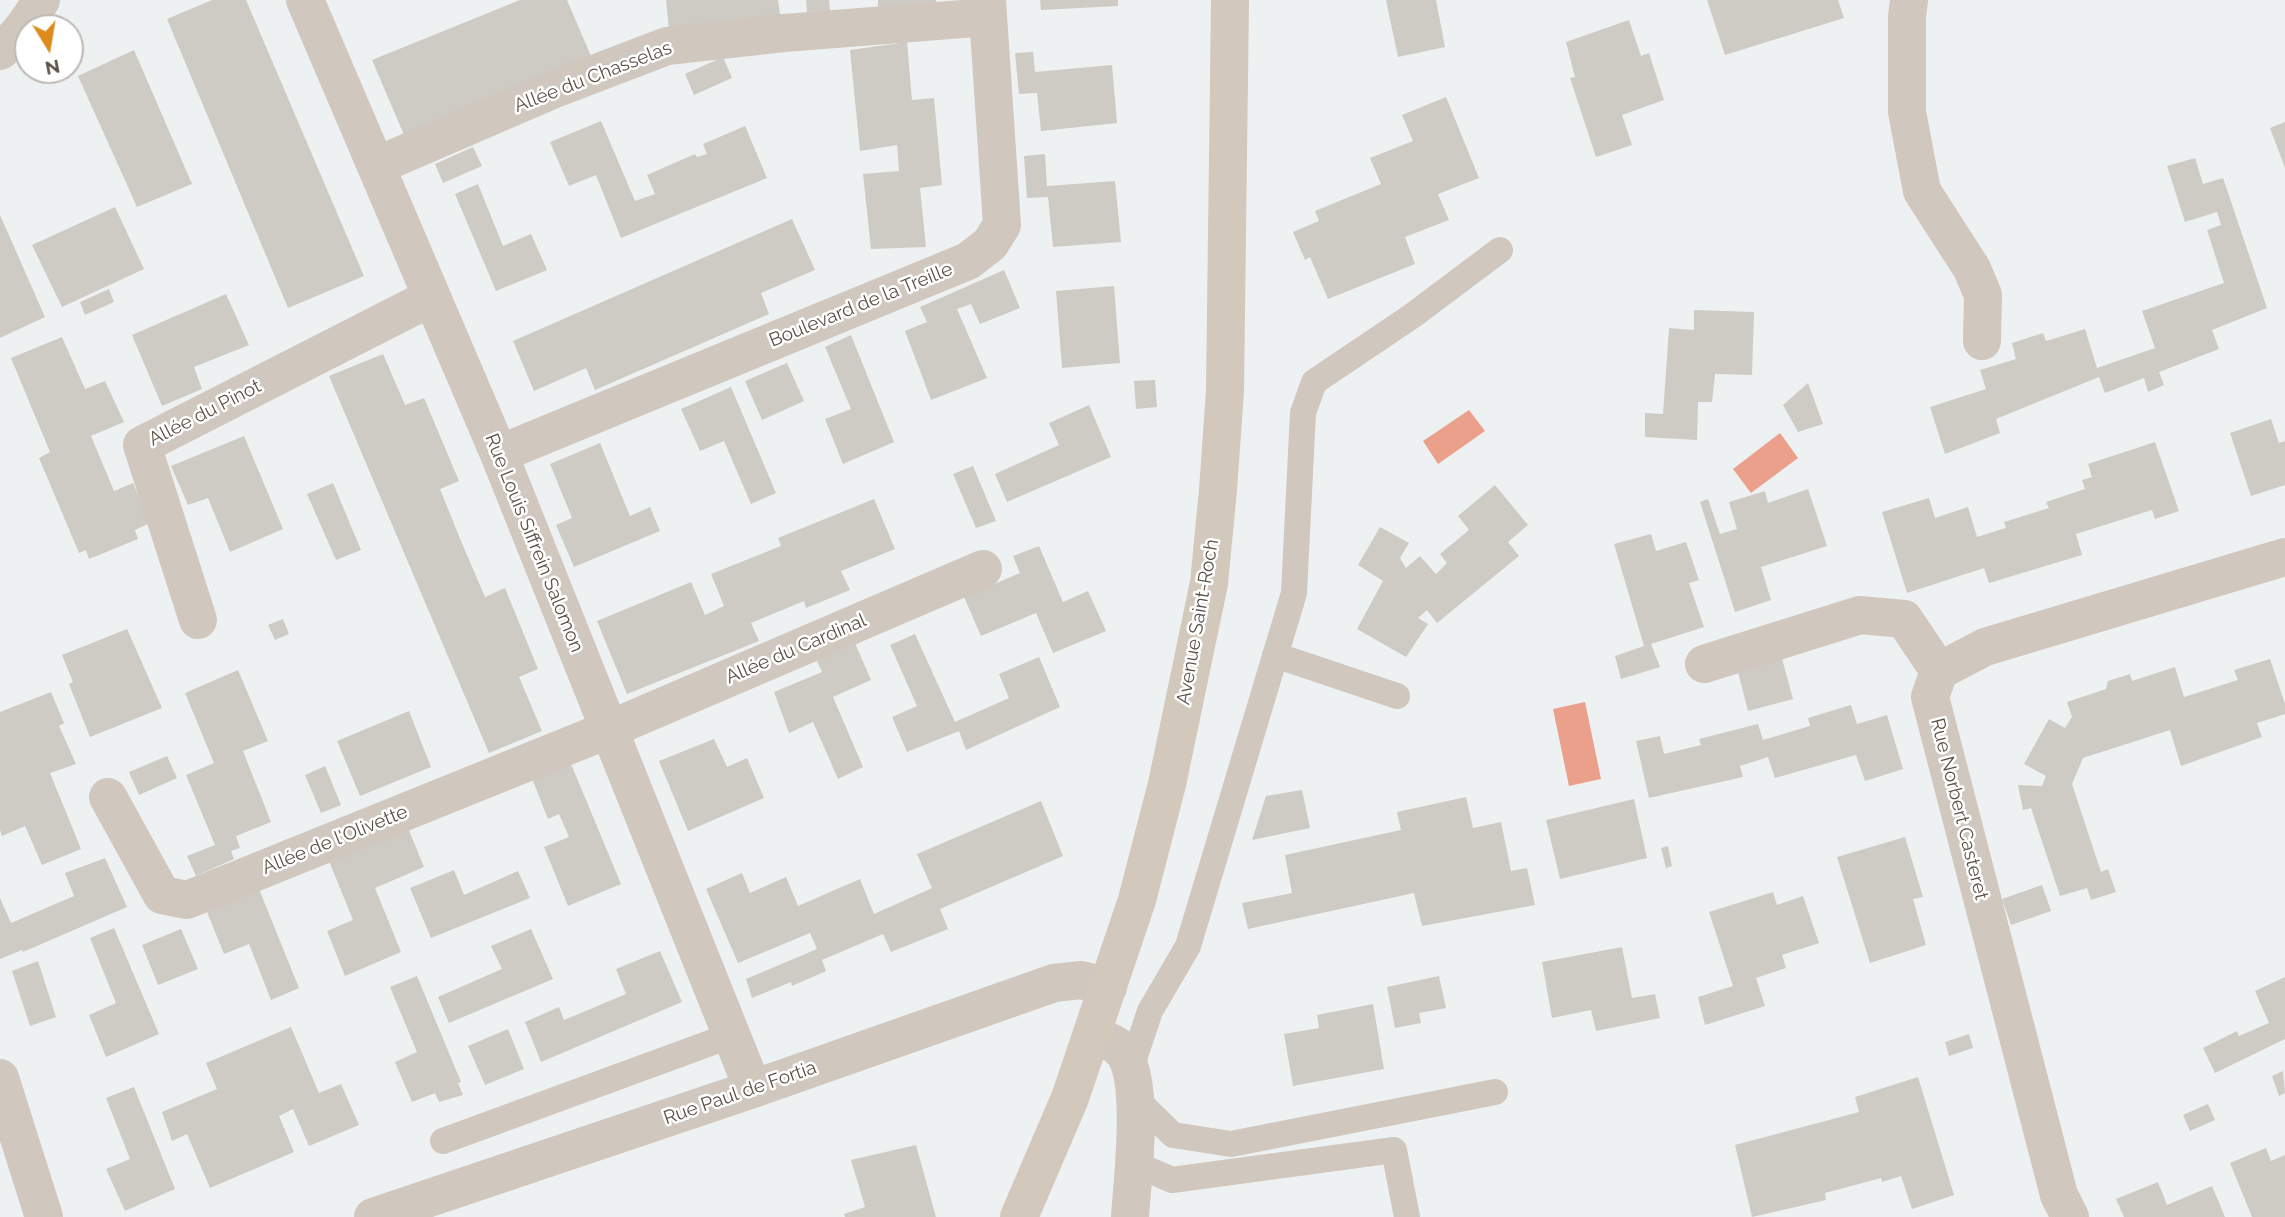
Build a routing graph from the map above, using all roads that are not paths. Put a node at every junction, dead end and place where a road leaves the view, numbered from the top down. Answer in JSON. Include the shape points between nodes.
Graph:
{"nodes":[{"id":1,"x":41,"y":0,"type":"edge"},
{"id":2,"x":305,"y":0,"type":"edge"},
{"id":3,"x":1230,"y":0,"type":"edge"},
{"id":4,"x":1909,"y":0,"type":"edge"},
{"id":5,"x":987,"y":8,"type":"edge"},
{"id":6,"x":0,"y":51,"type":"edge"},
{"id":7,"x":376,"y":166,"type":"junction"},
{"id":8,"x":1500,"y":250,"type":"dead end"},
{"id":9,"x":432,"y":297,"type":"junction"},
{"id":10,"x":1982,"y":341,"type":"dead end"},
{"id":11,"x":499,"y":453,"type":"junction"},
{"id":12,"x":2285,"y":557,"type":"edge"},
{"id":13,"x":982,"y":569,"type":"dead end"},
{"id":14,"x":198,"y":620,"type":"dead end"},
{"id":15,"x":1275,"y":656,"type":"junction"},
{"id":16,"x":1704,"y":664,"type":"dead end"},
{"id":17,"x":1939,"y":671,"type":"junction"},
{"id":18,"x":1397,"y":696,"type":"dead end"},
{"id":19,"x":610,"y":729,"type":"junction"},
{"id":20,"x":108,"y":797,"type":"dead end"},
{"id":21,"x":1108,"y":987,"type":"junction"},
{"id":22,"x":1092,"y":1034,"type":"junction"},
{"id":23,"x":732,"y":1035,"type":"junction"},
{"id":24,"x":0,"y":1078,"type":"edge"},
{"id":25,"x":1134,"y":1084,"type":"junction"},
{"id":26,"x":753,"y":1089,"type":"junction"},
{"id":27,"x":1496,"y":1092,"type":"dead end"},
{"id":28,"x":443,"y":1141,"type":"dead end"},
{"id":29,"x":1133,"y":1163,"type":"junction"},
{"id":30,"x":44,"y":1217,"type":"edge"},
{"id":31,"x":373,"y":1217,"type":"edge"},
{"id":32,"x":1019,"y":1217,"type":"edge"},
{"id":33,"x":1130,"y":1217,"type":"edge"},
{"id":34,"x":1407,"y":1217,"type":"edge"},
{"id":35,"x":2070,"y":1217,"type":"edge"}],
"edges":[{"from":1,"to":6,"type":"street","via":[[15,40]]},
{"from":2,"to":7,"type":"street","name":"Rue Louis Siffrein Salomon"},
{"from":3,"to":21,"type":"main road","name":"Avenue Saint-Roch","via":[[1224,391],[1209,583],[1167,784],[1137,900]]},
{"from":4,"to":10,"type":"street","via":[[1907,112],[1922,191],[1972,269],[1983,295]]},
{"from":5,"to":7,"type":"street","name":"Allée du Chasselas","via":[[667,46]]},
{"from":5,"to":11,"type":"street","name":"Boulevard de la Treille","via":[[1002,225],[990,244],[968,261]]},
{"from":7,"to":9,"type":"street","name":"Rue Louis Siffrein Salomon"},
{"from":8,"to":15,"type":"lane","via":[[1314,382],[1303,413],[1294,593]]},
{"from":9,"to":11,"type":"street","name":"Rue Louis Siffrein Salomon"},
{"from":9,"to":14,"type":"street","name":"Allée du Pinot","via":[[142,446]]},
{"from":11,"to":19,"type":"street","name":"Rue Louis Siffrein Salomon"},
{"from":12,"to":17,"type":"street","via":[[1985,647]]},
{"from":13,"to":19,"type":"street","name":"Allée du Cardinal"},
{"from":15,"to":18,"type":"lane"},
{"from":15,"to":25,"type":"lane","via":[[1188,946],[1150,1011]]},
{"from":16,"to":17,"type":"street","via":[[1860,615],[1904,619]]},
{"from":17,"to":35,"type":"street","name":"Rue Norbert Casteret","via":[[1930,697],[2059,1195]]},
{"from":19,"to":20,"type":"street","name":"Allée de l'Olivette","via":[[187,900],[162,895]]},
{"from":19,"to":23,"type":"street","name":"Rue Louis Siffrein Salomon"},
{"from":21,"to":22,"type":"main road","name":"Avenue Saint-Roch"},
{"from":21,"to":26,"type":"street","name":"Rue Paul de Fortia","via":[[1081,980],[1054,983]]},
{"from":22,"to":25,"type":"street","via":[[1119,1047]]},
{"from":22,"to":32,"type":"main road","name":"Avenue Saint-Roch"},
{"from":23,"to":26,"type":"street","name":"Rue Louis Siffrein Salomon"},
{"from":23,"to":28,"type":"lane"},
{"from":24,"to":30,"type":"street"},
{"from":25,"to":27,"type":"lane","via":[[1173,1135],[1231,1144]]},
{"from":25,"to":29,"type":"street"},
{"from":26,"to":31,"type":"street","name":"Rue Paul de Fortia"},
{"from":29,"to":33,"type":"street"},
{"from":29,"to":34,"type":"lane","via":[[1172,1180],[1394,1150]]}]}
